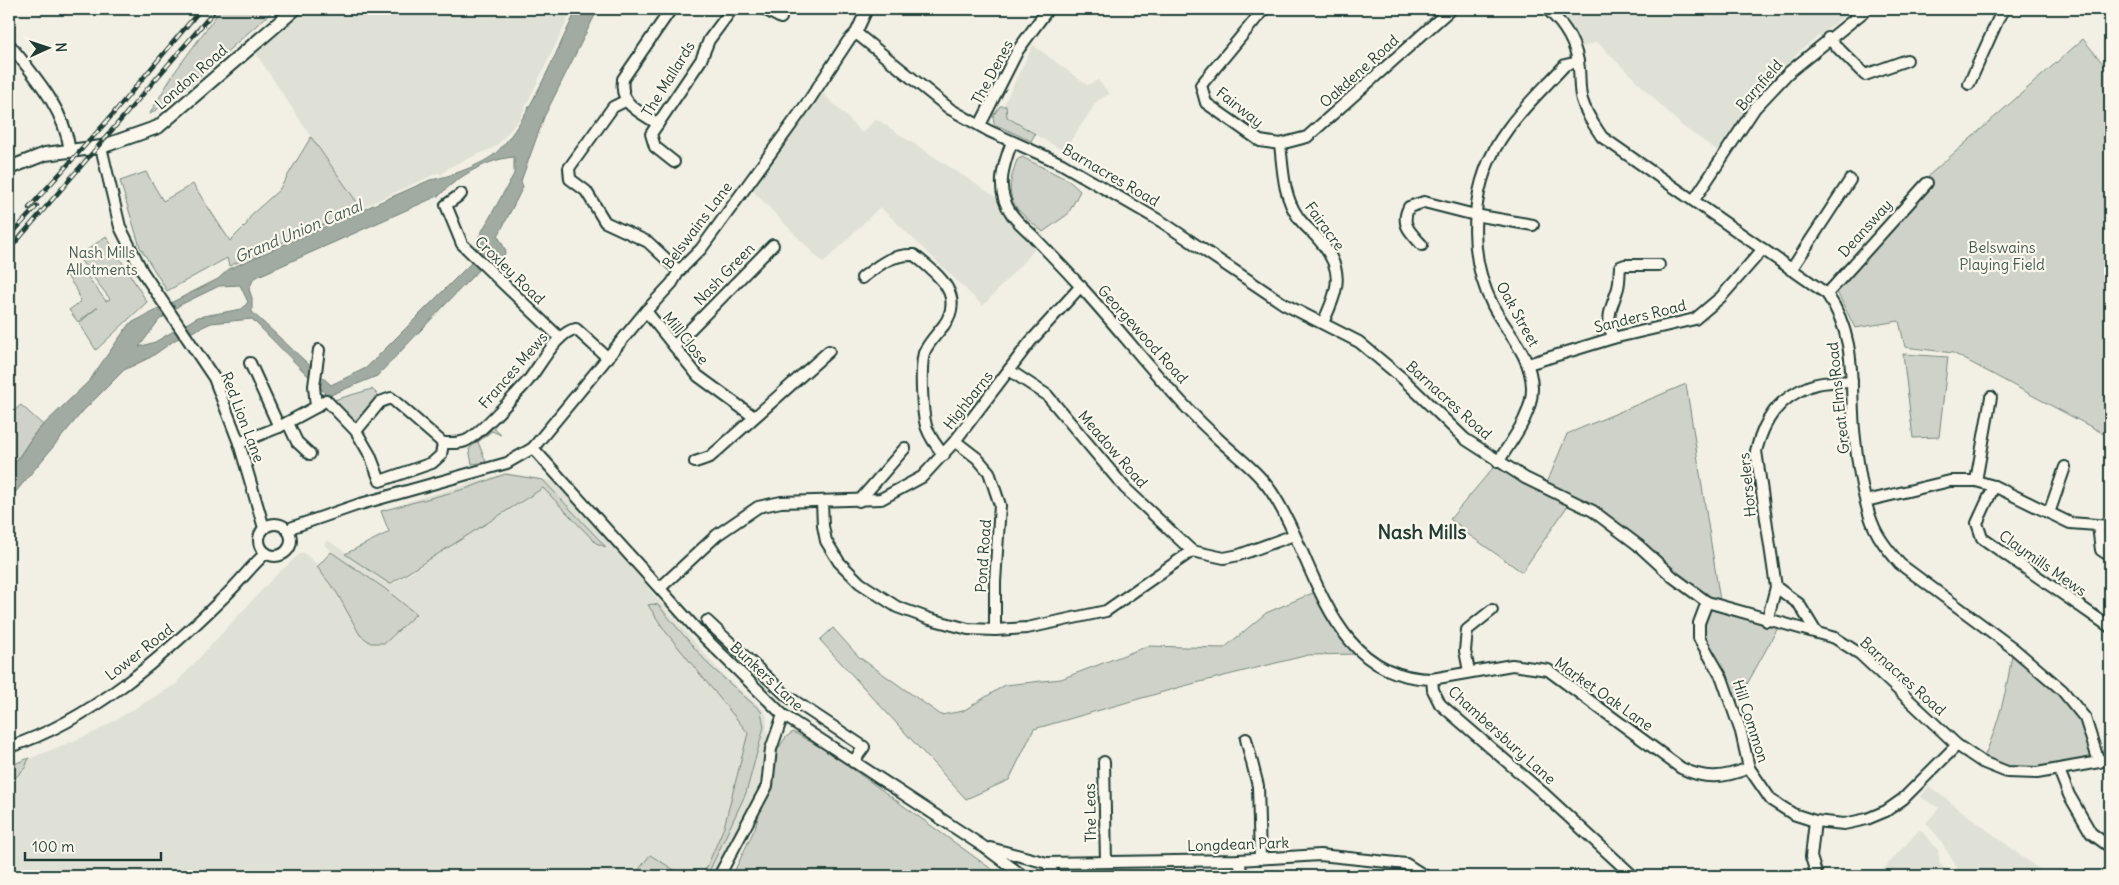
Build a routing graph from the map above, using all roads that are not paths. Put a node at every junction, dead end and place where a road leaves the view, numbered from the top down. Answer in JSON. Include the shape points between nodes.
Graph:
{"nodes":[{"id":1,"x":295,"y":9,"type":"edge"},
{"id":2,"x":671,"y":9,"type":"edge"},
{"id":3,"x":732,"y":9,"type":"edge"},
{"id":4,"x":764,"y":9,"type":"edge"},
{"id":5,"x":867,"y":9,"type":"edge"},
{"id":6,"x":1048,"y":9,"type":"edge"},
{"id":7,"x":1451,"y":9,"type":"edge"},
{"id":8,"x":1547,"y":9,"type":"edge"},
{"id":9,"x":1867,"y":9,"type":"edge"},
{"id":10,"x":2005,"y":9,"type":"edge"},
{"id":11,"x":1257,"y":11,"type":"edge"},
{"id":12,"x":781,"y":18,"type":"dead end"},
{"id":13,"x":856,"y":33,"type":"junction"},
{"id":14,"x":1828,"y":38,"type":"junction"},
{"id":15,"x":9,"y":44,"type":"edge"},
{"id":16,"x":1907,"y":60,"type":"dead end"},
{"id":17,"x":1578,"y":62,"type":"junction"},
{"id":18,"x":1969,"y":84,"type":"dead end"},
{"id":19,"x":623,"y":96,"type":"junction"},
{"id":20,"x":658,"y":124,"type":"junction"},
{"id":21,"x":980,"y":126,"type":"junction"},
{"id":22,"x":1012,"y":142,"type":"junction"},
{"id":23,"x":1280,"y":144,"type":"junction"},
{"id":24,"x":101,"y":147,"type":"junction"},
{"id":25,"x":70,"y":151,"type":"junction"},
{"id":26,"x":674,"y":162,"type":"dead end"},
{"id":27,"x":9,"y":168,"type":"edge"},
{"id":28,"x":1850,"y":180,"type":"dead end"},
{"id":29,"x":1927,"y":183,"type":"dead end"},
{"id":30,"x":461,"y":194,"type":"dead end"},
{"id":31,"x":1694,"y":200,"type":"junction"},
{"id":32,"x":1475,"y":216,"type":"junction"},
{"id":33,"x":1533,"y":225,"type":"dead end"},
{"id":34,"x":773,"y":245,"type":"dead end"},
{"id":35,"x":1422,"y":245,"type":"dead end"},
{"id":36,"x":1763,"y":249,"type":"junction"},
{"id":37,"x":1659,"y":265,"type":"dead end"},
{"id":38,"x":1791,"y":270,"type":"junction"},
{"id":39,"x":679,"y":271,"type":"junction"},
{"id":40,"x":862,"y":278,"type":"dead end"},
{"id":41,"x":1081,"y":286,"type":"junction"},
{"id":42,"x":1827,"y":294,"type":"junction"},
{"id":43,"x":646,"y":311,"type":"junction"},
{"id":44,"x":1322,"y":323,"type":"junction"},
{"id":45,"x":560,"y":338,"type":"junction"},
{"id":46,"x":1613,"y":338,"type":"junction"},
{"id":47,"x":674,"y":346,"type":"junction"},
{"id":48,"x":319,"y":350,"type":"dead end"},
{"id":49,"x":829,"y":351,"type":"dead end"},
{"id":50,"x":608,"y":358,"type":"junction"},
{"id":51,"x":250,"y":363,"type":"dead end"},
{"id":52,"x":1528,"y":364,"type":"junction"},
{"id":53,"x":1009,"y":370,"type":"junction"},
{"id":54,"x":1852,"y":381,"type":"junction"},
{"id":55,"x":1991,"y":397,"type":"dead end"},
{"id":56,"x":316,"y":407,"type":"junction"},
{"id":57,"x":754,"y":417,"type":"junction"},
{"id":58,"x":283,"y":425,"type":"junction"},
{"id":59,"x":356,"y":431,"type":"junction"},
{"id":60,"x":955,"y":441,"type":"junction"},
{"id":61,"x":239,"y":443,"type":"junction"},
{"id":62,"x":443,"y":443,"type":"junction"},
{"id":63,"x":533,"y":448,"type":"junction"},
{"id":64,"x":905,"y":448,"type":"dead end"},
{"id":65,"x":310,"y":454,"type":"dead end"},
{"id":66,"x":944,"y":455,"type":"junction"},
{"id":67,"x":695,"y":462,"type":"dead end"},
{"id":68,"x":1498,"y":462,"type":"junction"},
{"id":69,"x":2065,"y":467,"type":"dead end"},
{"id":70,"x":1976,"y":481,"type":"junction"},
{"id":71,"x":1994,"y":486,"type":"junction"},
{"id":72,"x":859,"y":501,"type":"junction"},
{"id":73,"x":1866,"y":501,"type":"junction"},
{"id":74,"x":822,"y":502,"type":"junction"},
{"id":75,"x":2049,"y":513,"type":"junction"},
{"id":76,"x":2098,"y":526,"type":"junction"},
{"id":77,"x":2110,"y":526,"type":"edge"},
{"id":78,"x":264,"y":528,"type":"junction"},
{"id":79,"x":288,"y":531,"type":"junction"},
{"id":80,"x":1294,"y":535,"type":"junction"},
{"id":81,"x":1192,"y":550,"type":"junction"},
{"id":82,"x":266,"y":553,"type":"junction"},
{"id":83,"x":2110,"y":556,"type":"edge"},
{"id":84,"x":1776,"y":587,"type":"junction"},
{"id":85,"x":660,"y":588,"type":"junction"},
{"id":86,"x":1707,"y":602,"type":"junction"},
{"id":87,"x":1492,"y":610,"type":"dead end"},
{"id":88,"x":707,"y":621,"type":"dead end"},
{"id":89,"x":1768,"y":621,"type":"junction"},
{"id":90,"x":2110,"y":627,"type":"edge"},
{"id":91,"x":995,"y":630,"type":"junction"},
{"id":92,"x":1816,"y":632,"type":"junction"},
{"id":93,"x":1469,"y":671,"type":"junction"},
{"id":94,"x":1432,"y":679,"type":"junction"},
{"id":95,"x":783,"y":715,"type":"junction"},
{"id":96,"x":1246,"y":739,"type":"dead end"},
{"id":97,"x":1957,"y":746,"type":"junction"},
{"id":98,"x":9,"y":747,"type":"edge"},
{"id":99,"x":2110,"y":758,"type":"edge"},
{"id":100,"x":853,"y":762,"type":"junction"},
{"id":101,"x":1104,"y":762,"type":"dead end"},
{"id":102,"x":2099,"y":762,"type":"junction"},
{"id":103,"x":1749,"y":768,"type":"junction"},
{"id":104,"x":2059,"y":770,"type":"junction"},
{"id":105,"x":1816,"y":822,"type":"junction"},
{"id":106,"x":984,"y":847,"type":"junction"},
{"id":107,"x":2110,"y":847,"type":"edge"},
{"id":108,"x":1260,"y":859,"type":"junction"},
{"id":109,"x":1239,"y":860,"type":"junction"},
{"id":110,"x":1106,"y":862,"type":"junction"},
{"id":111,"x":1047,"y":863,"type":"junction"},
{"id":112,"x":719,"y":876,"type":"edge"},
{"id":113,"x":1023,"y":876,"type":"edge"},
{"id":114,"x":1055,"y":876,"type":"edge"},
{"id":115,"x":1242,"y":876,"type":"edge"},
{"id":116,"x":1425,"y":876,"type":"edge"},
{"id":117,"x":1632,"y":876,"type":"edge"},
{"id":118,"x":1816,"y":876,"type":"edge"}],
"edges":[{"from":1,"to":24,"type":"main road","name":"London Road","via":[[158,127]]},
{"from":2,"to":19,"type":"street","via":[[623,79]]},
{"from":3,"to":20,"type":"street","name":"The Mallards","via":[[709,40],[701,60]]},
{"from":4,"to":12,"type":"street"},
{"from":5,"to":13,"type":"street","name":"Belswains Lane"},
{"from":6,"to":21,"type":"street","name":"The Denes","via":[[1018,50]]},
{"from":7,"to":23,"type":"street","name":"Oakdene Road","via":[[1307,137]]},
{"from":8,"to":17,"type":"street","name":"Great Elms Road","via":[[1572,39]]},
{"from":9,"to":14,"type":"street","name":"Barnfield"},
{"from":10,"to":18,"type":"street"},
{"from":11,"to":23,"type":"street","name":"Fairway","via":[[1201,85],[1206,102],[1260,141]]},
{"from":13,"to":21,"type":"street","name":"Barnacres Road","via":[[950,109]]},
{"from":13,"to":39,"type":"street","name":"Belswains Lane","via":[[701,249]]},
{"from":14,"to":16,"type":"street","via":[[1866,75]]},
{"from":14,"to":31,"type":"street","name":"Barnfield","via":[[1755,108]]},
{"from":15,"to":25,"type":"street","via":[[52,100],[68,133]]},
{"from":17,"to":31,"type":"street","name":"Great Elms Road","via":[[1581,98],[1602,137]]},
{"from":17,"to":32,"type":"street","name":"Oak Street","via":[[1565,65],[1506,130],[1487,164]]},
{"from":19,"to":20,"type":"street"},
{"from":19,"to":39,"type":"street","via":[[569,168],[570,179],[586,191],[605,222],[648,242]]},
{"from":20,"to":26,"type":"street","name":"The Mallards","via":[[651,134],[655,147]]},
{"from":21,"to":22,"type":"street","name":"Barnacres Road"},
{"from":22,"to":41,"type":"street","name":"Georgewood Road","via":[[1002,169],[1002,192],[1011,214]]},
{"from":22,"to":44,"type":"street","name":"Barnacres Road","via":[[1050,158],[1162,222],[1284,304]]},
{"from":23,"to":44,"type":"street","name":"Fairacre","via":[[1285,189],[1298,217],[1331,253],[1336,270],[1337,290]]},
{"from":24,"to":25,"type":"main road","name":"London Road"},
{"from":24,"to":61,"type":"street","name":"Red Lion Lane","via":[[120,227],[142,271],[214,378]]},
{"from":25,"to":27,"type":"main road","name":"London Road","via":[[45,154]]},
{"from":28,"to":38,"type":"street"},
{"from":29,"to":42,"type":"street","name":"Deansway"},
{"from":30,"to":45,"type":"street","name":"Croxley Road","via":[[446,205],[462,244]]},
{"from":31,"to":36,"type":"street","name":"Great Elms Road"},
{"from":32,"to":33,"type":"street"},
{"from":32,"to":35,"type":"street","via":[[1424,202],[1409,207],[1405,216],[1406,227]]},
{"from":32,"to":52,"type":"street","name":"Oak Street","via":[[1475,247],[1482,279],[1493,306]]},
{"from":34,"to":47,"type":"street","name":"Nash Green"},
{"from":36,"to":38,"type":"street","name":"Great Elms Road"},
{"from":36,"to":46,"type":"street","name":"Sanders Road","via":[[1721,297],[1695,319]]},
{"from":37,"to":46,"type":"street","via":[[1620,267],[1618,290],[1609,310]]},
{"from":38,"to":42,"type":"street","name":"Great Elms Road"},
{"from":39,"to":43,"type":"street","name":"Belswains Lane"},
{"from":40,"to":66,"type":"street","via":[[883,261],[900,254],[914,255],[948,287],[949,317],[924,352],[923,372],[926,424],[933,443]]},
{"from":41,"to":53,"type":"street","name":"Highbarns"},
{"from":41,"to":80,"type":"street","name":"Georgewood Road","via":[[1205,426],[1259,476],[1278,503]]},
{"from":42,"to":54,"type":"street","name":"Great Elms Road","via":[[1838,311],[1849,340]]},
{"from":43,"to":47,"type":"street","name":"Mill Close"},
{"from":43,"to":50,"type":"street","name":"Belswains Lane"},
{"from":44,"to":68,"type":"street","name":"Barnacres Road","via":[[1359,342],[1465,439]]},
{"from":45,"to":50,"type":"street","name":"Frances Mews","via":[[570,330],[576,330]]},
{"from":45,"to":62,"type":"street","name":"Frances Mews","via":[[527,381],[469,440]]},
{"from":46,"to":52,"type":"street","name":"Sanders Road"},
{"from":47,"to":57,"type":"street","name":"Mill Close","via":[[698,376]]},
{"from":48,"to":56,"type":"street","via":[[315,367]]},
{"from":49,"to":57,"type":"street"},
{"from":50,"to":63,"type":"street","name":"Belswains Lane"},
{"from":51,"to":58,"type":"street"},
{"from":52,"to":68,"type":"street","name":"Oak Street","via":[[1532,388],[1525,418]]},
{"from":53,"to":60,"type":"street","name":"Highbarns"},
{"from":53,"to":81,"type":"street","name":"Meadow Road","via":[[1047,395],[1125,488]]},
{"from":54,"to":73,"type":"street","name":"Great Elms Road","via":[[1854,431]]},
{"from":54,"to":84,"type":"street","name":"Horselers","via":[[1811,385],[1780,402],[1761,432],[1756,451]]},
{"from":55,"to":70,"type":"street"},
{"from":56,"to":58,"type":"street"},
{"from":56,"to":59,"type":"street","via":[[326,400]]},
{"from":57,"to":67,"type":"street","via":[[710,457]]},
{"from":58,"to":61,"type":"street"},
{"from":58,"to":65,"type":"street"},
{"from":59,"to":62,"type":"street","via":[[380,402],[391,398]]},
{"from":59,"to":62,"type":"street","via":[[380,481],[432,463],[441,455]]},
{"from":60,"to":66,"type":"street","name":"Highbarns"},
{"from":60,"to":91,"type":"street","name":"Pond Road","via":[[977,458],[988,472],[1000,505]]},
{"from":61,"to":78,"type":"street","name":"Red Lion Lane"},
{"from":63,"to":79,"type":"street","via":[[507,463],[357,505]]},
{"from":63,"to":85,"type":"street","name":"Bunkers Lane"},
{"from":64,"to":72,"type":"street"},
{"from":66,"to":72,"type":"street","name":"Highbarns","via":[[922,477],[881,499]]},
{"from":68,"to":86,"type":"street","name":"Barnacres Road","via":[[1593,511]]},
{"from":69,"to":75,"type":"street"},
{"from":70,"to":71,"type":"street"},
{"from":70,"to":73,"type":"street","via":[[1950,481]]},
{"from":71,"to":75,"type":"street"},
{"from":71,"to":90,"type":"street","name":"Claymills Mews","via":[[1977,523],[1982,538]]},
{"from":72,"to":74,"type":"street","name":"Highbarns"},
{"from":73,"to":102,"type":"street","name":"Great Elms Road","via":[[1873,526],[1900,564],[2013,648],[2062,690],[2085,718]]},
{"from":74,"to":85,"type":"street","via":[[781,502],[758,507],[717,535]]},
{"from":74,"to":91,"type":"street","via":[[826,541],[839,562],[860,583],[897,607],[930,620],[968,629]]},
{"from":75,"to":76,"type":"street","via":[[2070,522]]},
{"from":76,"to":77,"type":"street"},
{"from":76,"to":83,"type":"street","via":[[2101,550]]},
{"from":78,"to":79,"type":"street","via":[[277,524]]},
{"from":78,"to":82,"type":"street","via":[[259,538]]},
{"from":79,"to":82,"type":"street","via":[[290,542],[286,551],[278,555]]},
{"from":80,"to":81,"type":"street","via":[[1224,558]]},
{"from":80,"to":94,"type":"street","name":"Chambersbury Lane","via":[[1342,633],[1387,670],[1410,678]]},
{"from":81,"to":91,"type":"street","via":[[1106,611],[1027,628]]},
{"from":82,"to":98,"type":"street","name":"Lower Road","via":[[181,639],[99,703]]},
{"from":84,"to":89,"type":"street","name":"Horselers"},
{"from":84,"to":92,"type":"street","via":[[1799,604]]},
{"from":85,"to":95,"type":"street","name":"Bunkers Lane","via":[[698,632]]},
{"from":86,"to":89,"type":"street","name":"Barnacres Road"},
{"from":86,"to":103,"type":"street","name":"Hill Common","via":[[1699,623],[1698,638],[1722,678],[1741,732]]},
{"from":87,"to":93,"type":"street","via":[[1467,630],[1465,651]]},
{"from":88,"to":100,"type":"street","via":[[787,696],[864,747]]},
{"from":89,"to":92,"type":"street","name":"Barnacres Road"},
{"from":92,"to":97,"type":"street","name":"Barnacres Road","via":[[1835,638],[1860,654]]},
{"from":93,"to":94,"type":"street","name":"Market Oak Lane"},
{"from":93,"to":103,"type":"street","name":"Market Oak Lane","via":[[1512,664],[1548,670],[1680,768],[1694,774],[1721,777]]},
{"from":94,"to":117,"type":"street","name":"Chambersbury Lane","via":[[1440,704],[1542,792]]},
{"from":95,"to":100,"type":"street","name":"Bunkers Lane"},
{"from":95,"to":112,"type":"street","via":[[771,749],[767,786]]},
{"from":96,"to":108,"type":"street","via":[[1258,786]]},
{"from":97,"to":104,"type":"street","name":"Barnacres Road","via":[[1982,762],[2007,772]]},
{"from":97,"to":105,"type":"street","name":"Hill Common","via":[[1903,800],[1886,811],[1844,824]]},
{"from":99,"to":102,"type":"street","name":"Barnacres Road"},
{"from":100,"to":106,"type":"street","name":"Bunkers Lane"},
{"from":101,"to":110,"type":"street","name":"The Leas"},
{"from":102,"to":104,"type":"street","name":"Barnacres Road"},
{"from":103,"to":105,"type":"street","name":"Hill Common","via":[[1771,800],[1793,814]]},
{"from":104,"to":107,"type":"street","via":[[2091,833]]},
{"from":105,"to":118,"type":"street","via":[[1811,857]]},
{"from":106,"to":111,"type":"street","name":"Longdean Park"},
{"from":106,"to":113,"type":"street","name":"Bunkers Lane"},
{"from":108,"to":109,"type":"street","name":"Longdean Park"},
{"from":108,"to":116,"type":"street","name":"Longdean Park","via":[[1320,855],[1406,864]]},
{"from":109,"to":110,"type":"street","name":"Longdean Park"},
{"from":109,"to":115,"type":"street"},
{"from":110,"to":111,"type":"street","name":"Longdean Park"},
{"from":111,"to":114,"type":"street"}]}
